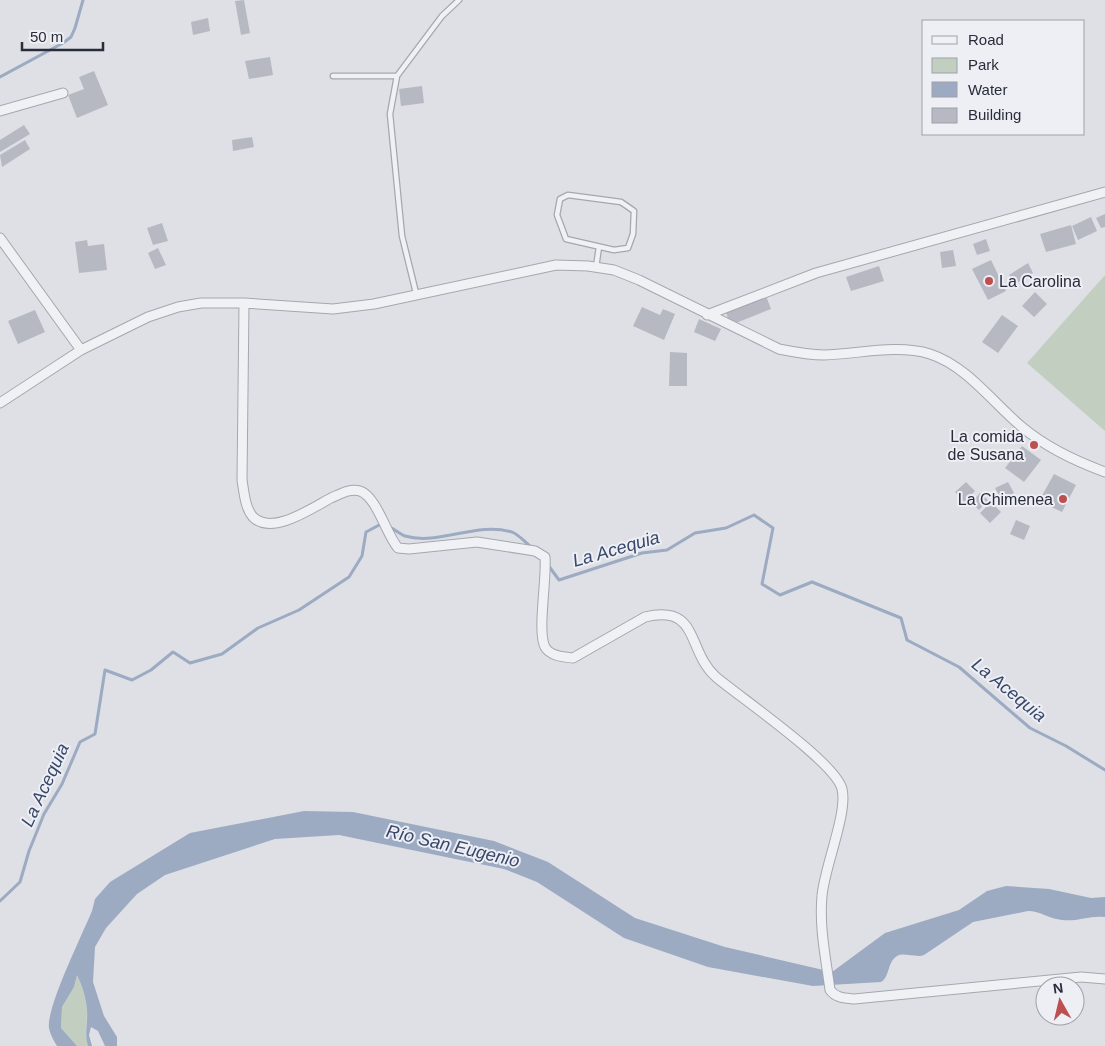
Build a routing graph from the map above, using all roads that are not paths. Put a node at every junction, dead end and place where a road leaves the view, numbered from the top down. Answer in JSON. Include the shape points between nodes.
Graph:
{"nodes":[{"id":1,"x":460,"y":0,"type":"edge"},
{"id":2,"x":333,"y":76,"type":"dead end"},
{"id":3,"x":397,"y":76,"type":"junction"},
{"id":4,"x":63,"y":94,"type":"dead end"},
{"id":5,"x":0,"y":111,"type":"edge"},
{"id":6,"x":1105,"y":192,"type":"edge"},
{"id":7,"x":0,"y":238,"type":"edge"},
{"id":8,"x":599,"y":247,"type":"junction"},
{"id":9,"x":596,"y":267,"type":"junction"},
{"id":10,"x":416,"y":294,"type":"junction"},
{"id":11,"x":244,"y":304,"type":"junction"},
{"id":12,"x":707,"y":315,"type":"junction"},
{"id":13,"x":81,"y":350,"type":"junction"},
{"id":14,"x":0,"y":403,"type":"edge"},
{"id":15,"x":1105,"y":472,"type":"edge"},
{"id":16,"x":1105,"y":979,"type":"edge"}],
"edges":[{"from":1,"to":3,"type":"lane","via":[[442,16]]},
{"from":2,"to":3,"type":"lane"},
{"from":3,"to":10,"type":"lane","via":[[390,114],[393,150],[402,236]]},
{"from":4,"to":5,"type":"street"},
{"from":6,"to":12,"type":"street","via":[[816,273]]},
{"from":7,"to":13,"type":"street"},
{"from":8,"to":8,"type":"lane","via":[[566,239],[557,215],[560,199],[568,195],[622,202],[634,211],[633,234],[628,248]]},
{"from":8,"to":9,"type":"lane"},
{"from":9,"to":10,"type":"street","via":[[556,265]]},
{"from":9,"to":12,"type":"street","via":[[639,280]]},
{"from":10,"to":11,"type":"street","via":[[333,309]]},
{"from":11,"to":13,"type":"street","via":[[178,307],[148,317]]},
{"from":11,"to":16,"type":"street","via":[[242,480],[246,504],[253,517],[266,524],[280,523],[346,491],[360,491],[370,498],[398,548],[477,542],[536,550],[545,557],[542,638],[545,648],[562,657],[573,658],[645,617],[658,614],[681,618],[715,675],[817,757],[838,778],[844,799],[822,896],[830,990],[834,995],[854,999],[1081,977]]},
{"from":12,"to":15,"type":"street","via":[[779,349],[803,354],[912,351],[930,354],[969,378],[1022,428],[1048,446],[1074,461]]},
{"from":13,"to":14,"type":"street"}]}
